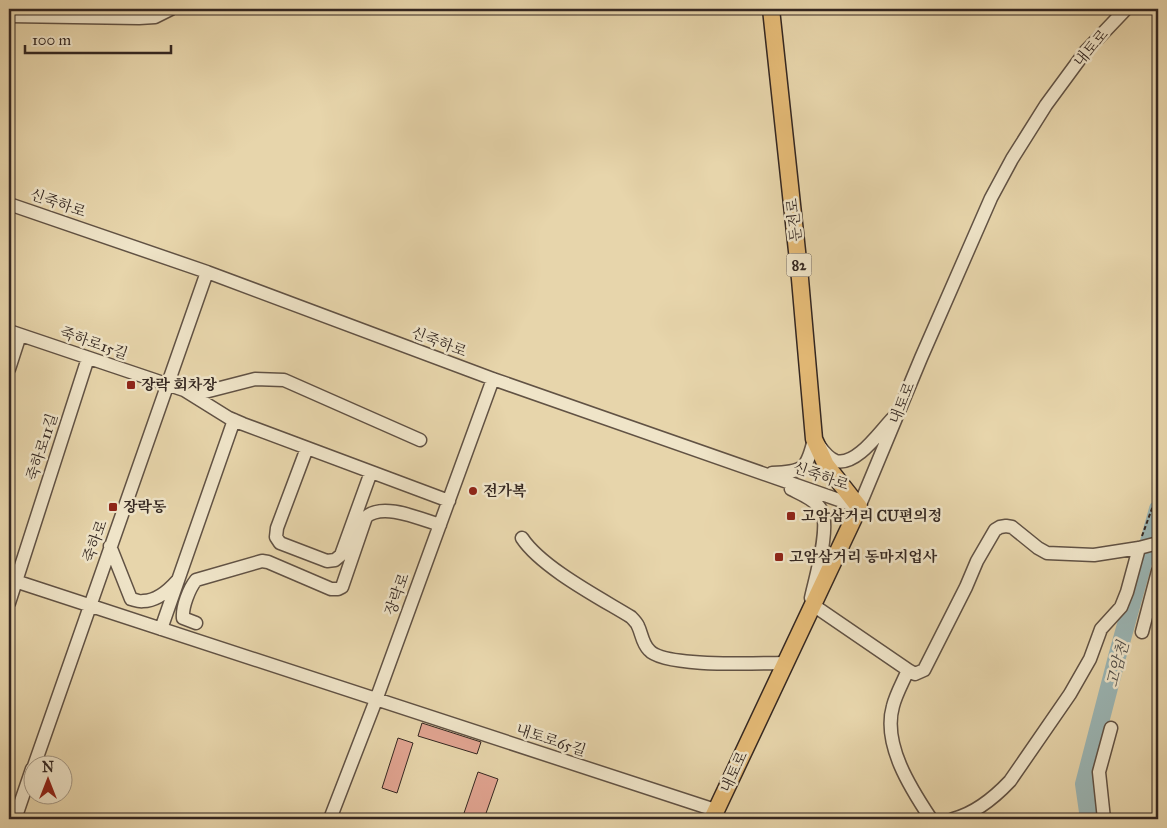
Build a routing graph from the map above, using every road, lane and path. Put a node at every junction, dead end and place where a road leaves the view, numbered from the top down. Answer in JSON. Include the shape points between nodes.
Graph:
{"nodes":[{"id":1,"x":172,"y":9,"type":"edge"},
{"id":2,"x":771,"y":9,"type":"edge"},
{"id":3,"x":1126,"y":9,"type":"edge"},
{"id":4,"x":9,"y":16,"type":"edge"},
{"id":5,"x":9,"y":204,"type":"edge"},
{"id":6,"x":207,"y":272,"type":"junction"},
{"id":7,"x":15,"y":333,"type":"edge"},
{"id":8,"x":88,"y":358,"type":"junction"},
{"id":9,"x":9,"y":369,"type":"edge"},
{"id":10,"x":493,"y":380,"type":"junction"},
{"id":11,"x":168,"y":385,"type":"junction"},
{"id":12,"x":193,"y":395,"type":"junction"},
{"id":13,"x":898,"y":412,"type":"junction"},
{"id":14,"x":234,"y":420,"type":"junction"},
{"id":15,"x":814,"y":439,"type":"junction"},
{"id":16,"x":420,"y":440,"type":"dead end"},
{"id":17,"x":306,"y":448,"type":"junction"},
{"id":18,"x":371,"y":472,"type":"junction"},
{"id":19,"x":764,"y":474,"type":"junction"},
{"id":20,"x":1158,"y":492,"type":"edge"},
{"id":21,"x":449,"y":501,"type":"junction"},
{"id":22,"x":860,"y":507,"type":"junction"},
{"id":23,"x":440,"y":525,"type":"junction"},
{"id":24,"x":522,"y":538,"type":"dead end"},
{"id":25,"x":1158,"y":542,"type":"edge"},
{"id":26,"x":110,"y":546,"type":"junction"},
{"id":27,"x":1140,"y":547,"type":"junction"},
{"id":28,"x":1158,"y":571,"type":"edge"},
{"id":29,"x":12,"y":580,"type":"edge"},
{"id":30,"x":178,"y":580,"type":"junction"},
{"id":31,"x":9,"y":603,"type":"edge"},
{"id":32,"x":89,"y":604,"type":"junction"},
{"id":33,"x":810,"y":611,"type":"junction"},
{"id":34,"x":196,"y":623,"type":"dead end"},
{"id":35,"x":161,"y":628,"type":"junction"},
{"id":36,"x":1142,"y":632,"type":"dead end"},
{"id":37,"x":785,"y":663,"type":"junction"},
{"id":38,"x":908,"y":670,"type":"junction"},
{"id":39,"x":376,"y":700,"type":"junction"},
{"id":40,"x":1112,"y":728,"type":"dead end"},
{"id":41,"x":37,"y":756,"type":"edge"},
{"id":42,"x":22,"y":799,"type":"edge"},
{"id":43,"x":714,"y":815,"type":"edge"},
{"id":44,"x":15,"y":819,"type":"edge"},
{"id":45,"x":330,"y":819,"type":"edge"},
{"id":46,"x":932,"y":819,"type":"edge"},
{"id":47,"x":953,"y":819,"type":"edge"},
{"id":48,"x":1104,"y":819,"type":"edge"}],
"edges":[{"from":1,"to":4,"type":"street","via":[[154,17],[139,18]]},
{"from":2,"to":15,"type":"main road","name":"둔전로","number":"82"},
{"from":3,"to":13,"type":"street","name":"내토로","via":[[1085,52],[1012,159],[987,207]]},
{"from":5,"to":6,"type":"street","name":"신죽하로"},
{"from":6,"to":10,"type":"street","name":"신죽하로"},
{"from":6,"to":11,"type":"street","name":"죽하로"},
{"from":7,"to":8,"type":"street","name":"죽하로15길"},
{"from":7,"to":9,"type":"street"},
{"from":8,"to":11,"type":"street","name":"죽하로15길"},
{"from":8,"to":29,"type":"street","name":"죽하로11길"},
{"from":10,"to":19,"type":"street","name":"신죽하로"},
{"from":10,"to":21,"type":"street","name":"장락로"},
{"from":11,"to":12,"type":"street","name":"죽하로15길"},
{"from":11,"to":26,"type":"street","name":"죽하로"},
{"from":12,"to":14,"type":"street","name":"죽하로15길"},
{"from":12,"to":16,"type":"street","via":[[255,379],[284,380]]},
{"from":13,"to":15,"type":"street","via":[[859,455],[850,460],[836,461]]},
{"from":13,"to":22,"type":"street","name":"내토로"},
{"from":14,"to":17,"type":"street","name":"죽하로15길"},
{"from":14,"to":30,"type":"street"},
{"from":15,"to":19,"type":"street","via":[[810,457],[803,467],[789,473]]},
{"from":15,"to":22,"type":"main road","name":"둔전로","number":"82","via":[[826,465]]},
{"from":17,"to":18,"type":"street","name":"죽하로15길"},
{"from":17,"to":18,"type":"street","via":[[276,537],[280,543],[327,561],[341,555]]},
{"from":18,"to":21,"type":"street","name":"죽하로15길"},
{"from":19,"to":22,"type":"street","name":"신죽하로"},
{"from":19,"to":33,"type":"street","via":[[814,502],[823,511],[823,541]]},
{"from":20,"to":27,"type":"path"},
{"from":21,"to":23,"type":"street","name":"장락로"},
{"from":22,"to":33,"type":"main road","name":"내토로"},
{"from":23,"to":34,"type":"street","via":[[395,511],[371,512],[366,517],[342,587],[338,589],[331,590],[262,561],[196,580],[183,612],[184,618]]},
{"from":23,"to":39,"type":"street","name":"장락로"},
{"from":24,"to":37,"type":"street","via":[[537,555],[564,575],[631,617],[649,651],[666,660]]},
{"from":25,"to":27,"type":"street"},
{"from":26,"to":30,"type":"street","via":[[131,599],[143,602],[170,589]]},
{"from":26,"to":32,"type":"street","name":"죽하로"},
{"from":27,"to":38,"type":"street","via":[[1094,555],[1047,553],[1012,527],[1000,527],[977,561],[924,670],[916,674]]},
{"from":27,"to":47,"type":"street","via":[[1121,608],[1101,629],[1090,659],[1070,694],[1010,782],[978,809]]},
{"from":28,"to":36,"type":"street"},
{"from":29,"to":31,"type":"street","name":"죽하로11길"},
{"from":29,"to":32,"type":"street","name":"내토로65길"},
{"from":30,"to":35,"type":"street"},
{"from":32,"to":35,"type":"street","name":"내토로65길"},
{"from":32,"to":41,"type":"street","name":"죽하로"},
{"from":33,"to":37,"type":"main road","name":"내토로"},
{"from":33,"to":38,"type":"street"},
{"from":35,"to":39,"type":"street","name":"내토로65길"},
{"from":37,"to":43,"type":"main road","name":"내토로"},
{"from":38,"to":46,"type":"street","via":[[893,705],[891,732],[908,784]]},
{"from":39,"to":43,"type":"street","name":"내토로65길"},
{"from":39,"to":45,"type":"street","name":"장락로"},
{"from":40,"to":48,"type":"street","via":[[1099,772]]},
{"from":42,"to":44,"type":"street","name":"죽하로"}]}
